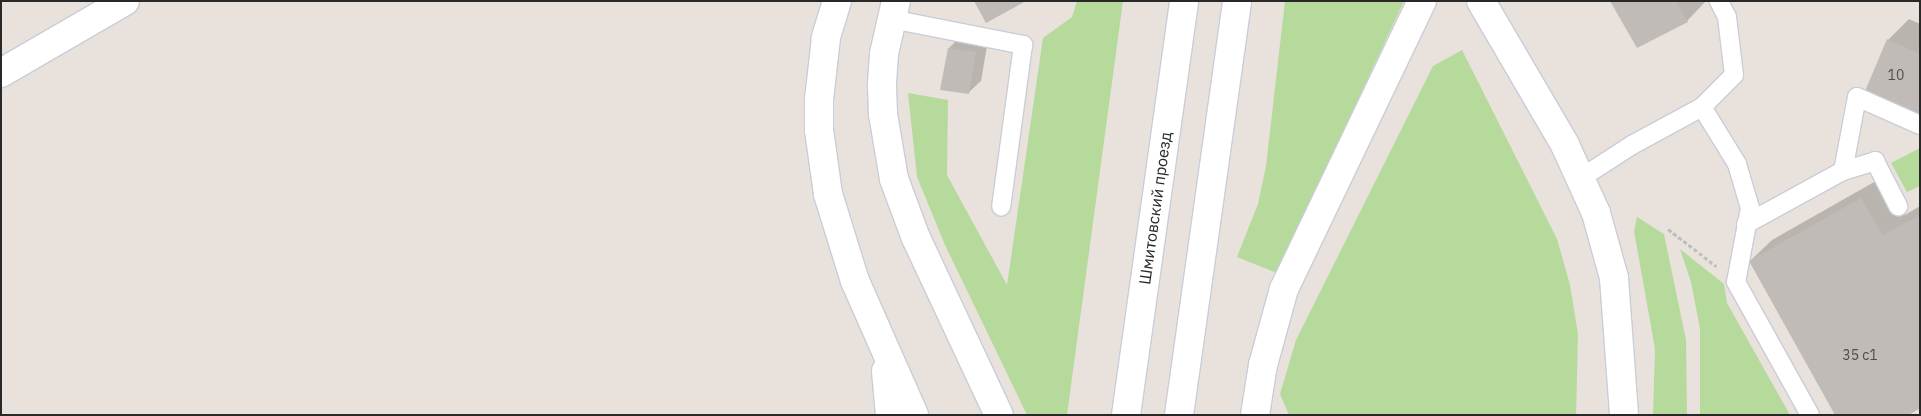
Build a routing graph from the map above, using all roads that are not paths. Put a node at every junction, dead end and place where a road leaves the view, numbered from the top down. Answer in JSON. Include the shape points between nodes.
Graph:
{"nodes":[{"id":1,"x":125,"y":1,"type":"edge"},
{"id":2,"x":837,"y":1,"type":"edge"},
{"id":3,"x":1184,"y":1,"type":"edge"},
{"id":4,"x":1422,"y":1,"type":"edge"},
{"id":5,"x":1719,"y":1,"type":"edge"},
{"id":6,"x":1238,"y":5,"type":"edge"},
{"id":7,"x":1486,"y":6,"type":"edge"},
{"id":8,"x":894,"y":10,"type":"edge"},
{"id":9,"x":1,"y":73,"type":"edge"},
{"id":10,"x":1702,"y":107,"type":"junction"},
{"id":11,"x":1920,"y":125,"type":"edge"},
{"id":12,"x":1843,"y":171,"type":"junction"},
{"id":13,"x":1581,"y":178,"type":"junction"},
{"id":14,"x":1898,"y":206,"type":"dead end"},
{"id":15,"x":1001,"y":207,"type":"dead end"},
{"id":16,"x":1746,"y":224,"type":"junction"},
{"id":17,"x":872,"y":324,"type":"junction"},
{"id":18,"x":890,"y":415,"type":"edge"},
{"id":19,"x":914,"y":415,"type":"edge"},
{"id":20,"x":999,"y":415,"type":"edge"},
{"id":21,"x":1126,"y":415,"type":"edge"},
{"id":22,"x":1179,"y":415,"type":"edge"},
{"id":23,"x":1255,"y":415,"type":"edge"},
{"id":24,"x":1622,"y":415,"type":"edge"},
{"id":25,"x":1810,"y":415,"type":"edge"}],
"edges":[{"from":1,"to":9,"type":"main road"},
{"from":2,"to":17,"type":"main road","via":[[821,70],[819,130],[838,232]]},
{"from":3,"to":21,"type":"main road","name":"Шмитовский проезд"},
{"from":4,"to":23,"type":"main road","via":[[1284,289],[1263,365]]},
{"from":5,"to":10,"type":"lane","via":[[1727,17],[1734,75]]},
{"from":6,"to":22,"type":"main road"},
{"from":7,"to":13,"type":"main road"},
{"from":8,"to":15,"type":"lane","via":[[1023,44]]},
{"from":8,"to":20,"type":"main road","via":[[882,86],[882,114],[894,179],[912,230]]},
{"from":10,"to":13,"type":"lane","via":[[1632,145]]},
{"from":10,"to":16,"type":"lane","via":[[1737,164],[1750,208]]},
{"from":11,"to":12,"type":"lane","via":[[1857,97]]},
{"from":12,"to":14,"type":"lane","via":[[1874,162]]},
{"from":12,"to":16,"type":"lane"},
{"from":13,"to":24,"type":"main road","via":[[1596,212],[1614,278]]},
{"from":16,"to":25,"type":"lane","via":[[1736,282]]},
{"from":17,"to":18,"type":"main road","via":[[887,375]]},
{"from":17,"to":19,"type":"main road"}]}
